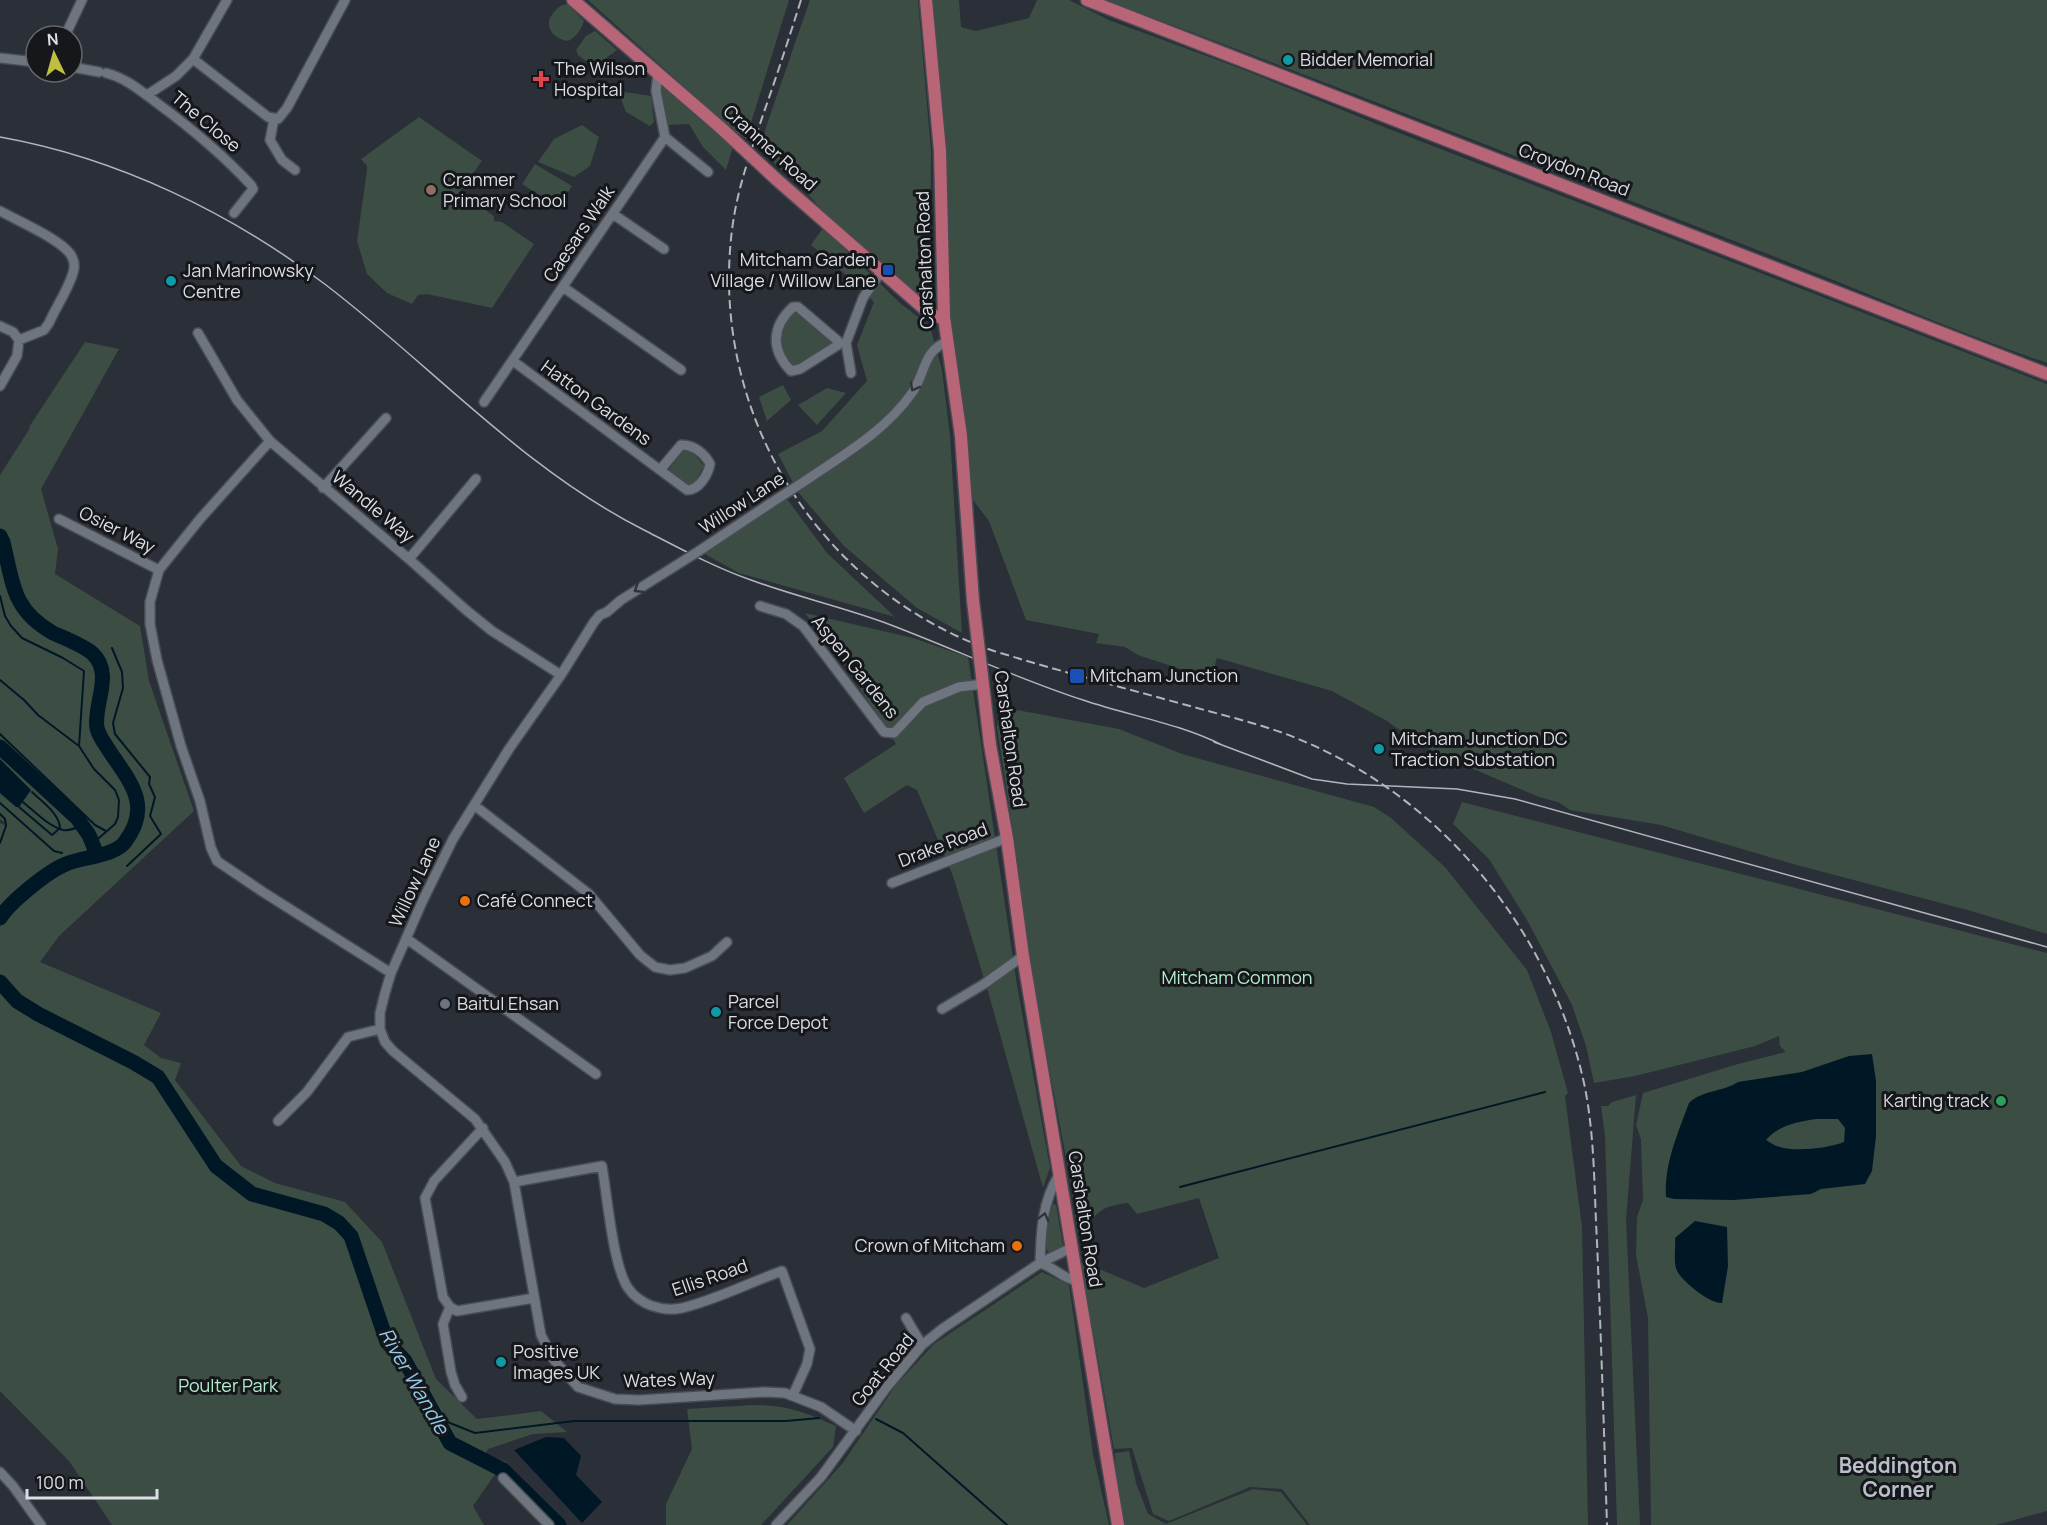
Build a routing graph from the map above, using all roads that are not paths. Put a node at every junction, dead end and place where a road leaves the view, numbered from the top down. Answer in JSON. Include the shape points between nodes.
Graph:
{"nodes":[{"id":1,"x":82,"y":0,"type":"edge"},
{"id":2,"x":227,"y":0,"type":"edge"},
{"id":3,"x":345,"y":0,"type":"edge"},
{"id":4,"x":573,"y":0,"type":"edge"},
{"id":5,"x":926,"y":0,"type":"edge"},
{"id":6,"x":1087,"y":0,"type":"edge"},
{"id":7,"x":71,"y":24,"type":"edge"},
{"id":8,"x":0,"y":58,"type":"edge"},
{"id":9,"x":194,"y":59,"type":"junction"},
{"id":10,"x":24,"y":61,"type":"edge"},
{"id":11,"x":84,"y":69,"type":"edge"},
{"id":12,"x":658,"y":73,"type":"junction"},
{"id":13,"x":147,"y":95,"type":"junction"},
{"id":14,"x":274,"y":119,"type":"junction"},
{"id":15,"x":665,"y":137,"type":"junction"},
{"id":16,"x":295,"y":170,"type":"dead end"},
{"id":17,"x":708,"y":172,"type":"dead end"},
{"id":18,"x":0,"y":211,"type":"edge"},
{"id":19,"x":234,"y":213,"type":"dead end"},
{"id":20,"x":613,"y":214,"type":"junction"},
{"id":21,"x":664,"y":249,"type":"dead end"},
{"id":22,"x":881,"y":272,"type":"junction"},
{"id":23,"x":562,"y":287,"type":"junction"},
{"id":24,"x":944,"y":317,"type":"junction"},
{"id":25,"x":0,"y":326,"type":"edge"},
{"id":26,"x":198,"y":333,"type":"dead end"},
{"id":27,"x":19,"y":340,"type":"junction"},
{"id":28,"x":946,"y":342,"type":"junction"},
{"id":29,"x":842,"y":343,"type":"junction"},
{"id":30,"x":513,"y":362,"type":"junction"},
{"id":31,"x":681,"y":369,"type":"dead end"},
{"id":32,"x":851,"y":373,"type":"dead end"},
{"id":33,"x":2047,"y":374,"type":"edge"},
{"id":34,"x":0,"y":386,"type":"edge"},
{"id":35,"x":484,"y":402,"type":"dead end"},
{"id":36,"x":386,"y":418,"type":"dead end"},
{"id":37,"x":270,"y":441,"type":"junction"},
{"id":38,"x":660,"y":470,"type":"junction"},
{"id":39,"x":476,"y":479,"type":"dead end"},
{"id":40,"x":323,"y":488,"type":"junction"},
{"id":41,"x":59,"y":519,"type":"dead end"},
{"id":42,"x":409,"y":559,"type":"junction"},
{"id":43,"x":159,"y":570,"type":"junction"},
{"id":44,"x":760,"y":606,"type":"dead end"},
{"id":45,"x":561,"y":675,"type":"junction"},
{"id":46,"x":982,"y":680,"type":"junction"},
{"id":47,"x":474,"y":805,"type":"junction"},
{"id":48,"x":1007,"y":838,"type":"junction"},
{"id":49,"x":892,"y":883,"type":"dead end"},
{"id":50,"x":407,"y":939,"type":"junction"},
{"id":51,"x":727,"y":942,"type":"dead end"},
{"id":52,"x":1023,"y":956,"type":"junction"},
{"id":53,"x":391,"y":973,"type":"junction"},
{"id":54,"x":942,"y":1009,"type":"dead end"},
{"id":55,"x":380,"y":1029,"type":"junction"},
{"id":56,"x":596,"y":1074,"type":"dead end"},
{"id":57,"x":278,"y":1121,"type":"dead end"},
{"id":58,"x":483,"y":1128,"type":"junction"},
{"id":59,"x":1059,"y":1174,"type":"junction"},
{"id":60,"x":514,"y":1182,"type":"junction"},
{"id":61,"x":1071,"y":1248,"type":"junction"},
{"id":62,"x":1040,"y":1263,"type":"junction"},
{"id":63,"x":1077,"y":1281,"type":"junction"},
{"id":64,"x":534,"y":1298,"type":"junction"},
{"id":65,"x":450,"y":1307,"type":"junction"},
{"id":66,"x":906,"y":1318,"type":"dead end"},
{"id":67,"x":922,"y":1345,"type":"junction"},
{"id":68,"x":793,"y":1395,"type":"junction"},
{"id":69,"x":462,"y":1397,"type":"dead end"},
{"id":70,"x":856,"y":1431,"type":"junction"},
{"id":71,"x":0,"y":1473,"type":"edge"},
{"id":72,"x":503,"y":1478,"type":"dead end"},
{"id":73,"x":41,"y":1525,"type":"edge"},
{"id":74,"x":549,"y":1525,"type":"edge"},
{"id":75,"x":776,"y":1525,"type":"edge"},
{"id":76,"x":1118,"y":1525,"type":"edge"}],
"edges":[{"from":1,"to":7,"type":"street"},
{"from":2,"to":9,"type":"street"},
{"from":3,"to":14,"type":"street","via":[[287,108]]},
{"from":4,"to":12,"type":"main road","name":"Cranmer Road"},
{"from":5,"to":24,"type":"main road","name":"Carshalton Road","via":[[940,151]]},
{"from":6,"to":33,"type":"main road","name":"Croydon Road"},
{"from":8,"to":10,"type":"street"},
{"from":9,"to":13,"type":"street"},
{"from":9,"to":14,"type":"street"},
{"from":11,"to":13,"type":"street","name":"The Close","via":[[120,78]]},
{"from":12,"to":15,"type":"street","via":[[656,91]]},
{"from":12,"to":22,"type":"main road","name":"Cranmer Road","bridge":true},
{"from":13,"to":19,"type":"street","name":"The Close","via":[[190,127],[251,185],[253,189]]},
{"from":14,"to":16,"type":"street","via":[[270,140],[282,160]]},
{"from":15,"to":17,"type":"street"},
{"from":15,"to":20,"type":"street","name":"Caesars Walk"},
{"from":18,"to":27,"type":"street","via":[[66,250],[74,263],[44,330]]},
{"from":20,"to":21,"type":"street"},
{"from":20,"to":23,"type":"street","name":"Caesars Walk"},
{"from":22,"to":24,"type":"main road","name":"Cranmer Road","via":[[928,312]]},
{"from":22,"to":29,"type":"street","via":[[863,298]]},
{"from":23,"to":30,"type":"street","name":"Caesars Walk"},
{"from":23,"to":31,"type":"street"},
{"from":24,"to":28,"type":"main road","name":"Carshalton Road"},
{"from":25,"to":27,"type":"street"},
{"from":26,"to":37,"type":"street","name":"Wandle Way","via":[[237,400]]},
{"from":27,"to":34,"type":"street","via":[[17,356]]},
{"from":28,"to":45,"type":"street","name":"Willow Lane","one_way":true,"bridge":true,"via":[[933,349],[914,391],[890,420],[808,479],[600,615]]},
{"from":28,"to":46,"type":"main road","name":"Carshalton Road","bridge":true,"via":[[962,436]]},
{"from":29,"to":29,"type":"street","via":[[791,371],[777,351],[777,333],[793,307]]},
{"from":29,"to":32,"type":"street"},
{"from":30,"to":35,"type":"street","name":"Caesars Walk"},
{"from":30,"to":38,"type":"street","name":"Hatton Gardens"},
{"from":36,"to":40,"type":"street"},
{"from":37,"to":40,"type":"street","name":"Wandle Way"},
{"from":37,"to":43,"type":"street"},
{"from":38,"to":38,"type":"street","name":"Hatton Gardens","via":[[686,444],[710,464],[704,478],[691,491]]},
{"from":39,"to":42,"type":"street"},
{"from":40,"to":42,"type":"street","name":"Wandle Way"},
{"from":41,"to":43,"type":"street","name":"Osier Way"},
{"from":42,"to":45,"type":"street","name":"Wandle Way","via":[[492,631]]},
{"from":43,"to":53,"type":"street","via":[[150,602],[150,624],[214,856],[228,870]]},
{"from":44,"to":46,"type":"street","name":"Aspen Gardens","via":[[803,626],[884,732],[894,733],[923,702]]},
{"from":45,"to":47,"type":"street","name":"Willow Lane"},
{"from":46,"to":48,"type":"main road","name":"Carshalton Road"},
{"from":47,"to":50,"type":"street","name":"Willow Lane","via":[[440,862]]},
{"from":47,"to":51,"type":"street","via":[[589,894],[640,955],[655,967],[686,968],[712,956]]},
{"from":48,"to":49,"type":"street","name":"Drake Road"},
{"from":48,"to":52,"type":"main road","name":"Carshalton Road"},
{"from":50,"to":53,"type":"street","name":"Willow Lane"},
{"from":50,"to":56,"type":"street"},
{"from":52,"to":54,"type":"street"},
{"from":52,"to":59,"type":"main road","name":"Carshalton Road"},
{"from":53,"to":55,"type":"street","via":[[381,1008]]},
{"from":55,"to":57,"type":"street","via":[[346,1038],[307,1092]]},
{"from":55,"to":58,"type":"street","name":"Wates Way","via":[[393,1051]]},
{"from":58,"to":60,"type":"street","name":"Wates Way"},
{"from":58,"to":65,"type":"street","via":[[434,1181],[425,1198],[443,1297]]},
{"from":59,"to":61,"type":"main road","name":"Carshalton Road"},
{"from":62,"to":59,"type":"street","one_way":true,"via":[[1040,1232]]},
{"from":60,"to":64,"type":"street","name":"Wates Way"},
{"from":60,"to":68,"type":"street","name":"Ellis Road","via":[[602,1166],[622,1275],[636,1296],[657,1308],[693,1305],[782,1271],[810,1349]]},
{"from":61,"to":62,"type":"street","name":"Goat Road"},
{"from":61,"to":63,"type":"main road","name":"Carshalton Road"},
{"from":62,"to":63,"type":"street","via":[[1068,1280]]},
{"from":62,"to":67,"type":"street","name":"Goat Road"},
{"from":63,"to":76,"type":"main road","name":"Carshalton Road"},
{"from":64,"to":65,"type":"street","via":[[463,1311]]},
{"from":64,"to":68,"type":"street","name":"Wates Way","via":[[543,1341],[578,1387],[615,1399],[639,1400],[764,1392]]},
{"from":65,"to":69,"type":"street","via":[[443,1324],[451,1372]]},
{"from":66,"to":67,"type":"street"},
{"from":67,"to":70,"type":"street","name":"Goat Road"},
{"from":68,"to":70,"type":"street","name":"Wates Way","via":[[821,1407]]},
{"from":70,"to":75,"type":"street","name":"Goat Road","via":[[821,1477]]},
{"from":71,"to":73,"type":"street"},
{"from":72,"to":74,"type":"street"}]}
